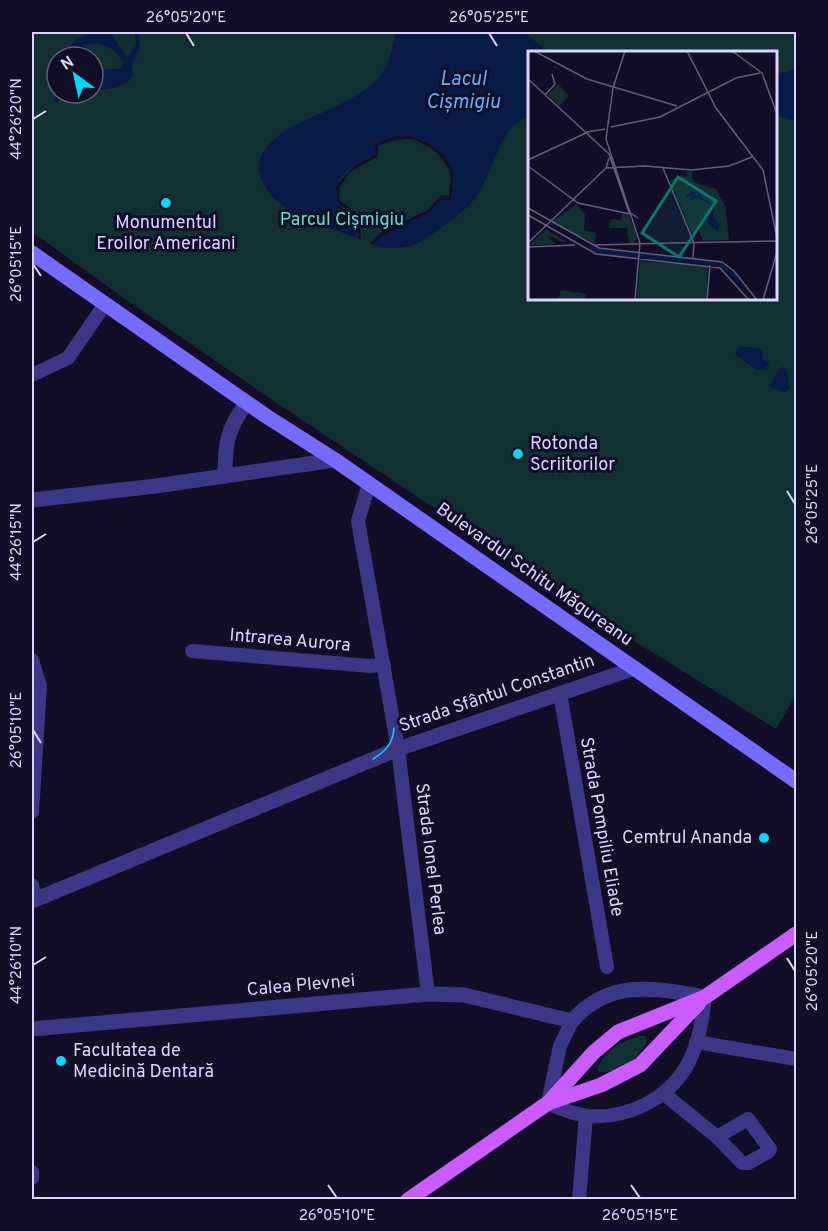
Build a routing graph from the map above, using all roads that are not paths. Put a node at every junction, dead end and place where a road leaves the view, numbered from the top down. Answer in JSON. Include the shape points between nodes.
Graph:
{"nodes":[{"id":1,"x":32,"y":253,"type":"edge"},
{"id":2,"x":105,"y":304,"type":"junction"},
{"id":3,"x":32,"y":375,"type":"edge"},
{"id":4,"x":247,"y":403,"type":"junction"},
{"id":5,"x":335,"y":460,"type":"junction"},
{"id":6,"x":225,"y":476,"type":"junction"},
{"id":7,"x":369,"y":484,"type":"junction"},
{"id":8,"x":32,"y":500,"type":"edge"},
{"id":9,"x":192,"y":651,"type":"dead end"},
{"id":10,"x":32,"y":660,"type":"edge"},
{"id":11,"x":384,"y":665,"type":"junction"},
{"id":12,"x":634,"y":668,"type":"junction"},
{"id":13,"x":560,"y":693,"type":"junction"},
{"id":14,"x":35,"y":733,"type":"edge"},
{"id":15,"x":398,"y":749,"type":"junction"},
{"id":16,"x":796,"y":781,"type":"edge"},
{"id":17,"x":32,"y":812,"type":"edge"},
{"id":18,"x":32,"y":895,"type":"edge"},
{"id":19,"x":796,"y":934,"type":"edge"},
{"id":20,"x":607,"y":967,"type":"dead end"},
{"id":21,"x":428,"y":994,"type":"junction"},
{"id":22,"x":705,"y":997,"type":"junction"},
{"id":23,"x":572,"y":1021,"type":"junction"},
{"id":24,"x":32,"y":1029,"type":"edge"},
{"id":25,"x":696,"y":1042,"type":"junction"},
{"id":26,"x":796,"y":1059,"type":"edge"},
{"id":27,"x":663,"y":1093,"type":"junction"},
{"id":28,"x":548,"y":1104,"type":"junction"},
{"id":29,"x":586,"y":1116,"type":"junction"},
{"id":30,"x":717,"y":1137,"type":"dead end"},
{"id":31,"x":32,"y":1172,"type":"edge"},
{"id":32,"x":32,"y":1178,"type":"edge"},
{"id":33,"x":408,"y":1200,"type":"edge"},
{"id":34,"x":579,"y":1200,"type":"edge"}],
"edges":[{"from":1,"to":2,"type":"main road","name":"Bulevardul Schitu Măgureanu"},
{"from":2,"to":3,"type":"street","via":[[68,358]]},
{"from":2,"to":4,"type":"main road","name":"Bulevardul Schitu Măgureanu"},
{"from":4,"to":5,"type":"main road","name":"Bulevardul Schitu Măgureanu"},
{"from":4,"to":6,"type":"street","via":[[235,417],[227,440]]},
{"from":5,"to":6,"type":"street"},
{"from":5,"to":7,"type":"main road","name":"Bulevardul Schitu Măgureanu"},
{"from":6,"to":8,"type":"street"},
{"from":7,"to":11,"type":"street","name":"Strada Ionel Perlea","via":[[357,521]]},
{"from":7,"to":12,"type":"main road","name":"Bulevardul Schitu Măgureanu"},
{"from":9,"to":11,"type":"street","name":"Intrarea Aurora"},
{"from":10,"to":14,"type":"street","via":[[40,686]]},
{"from":11,"to":15,"type":"street","name":"Strada Ionel Perlea"},
{"from":12,"to":13,"type":"street","name":"Strada Sfântul Constantin"},
{"from":12,"to":16,"type":"main road","name":"Bulevardul Schitu Măgureanu"},
{"from":13,"to":15,"type":"street","name":"Strada Sfântul Constantin"},
{"from":13,"to":20,"type":"street","name":"Strada Pompiliu Eliade"},
{"from":14,"to":17,"type":"street"},
{"from":15,"to":18,"type":"street","name":"Strada Sfântul Constantin"},
{"from":15,"to":21,"type":"street","name":"Strada Ionel Perlea"},
{"from":19,"to":22,"type":"main road"},
{"from":21,"to":23,"type":"street","name":"Calea Plevnei","via":[[464,995]]},
{"from":21,"to":24,"type":"street","name":"Calea Plevnei"},
{"from":22,"to":23,"type":"street","via":[[655,989],[624,989],[595,1000]]},
{"from":22,"to":25,"type":"street"},
{"from":22,"to":28,"type":"main road","via":[[640,1065],[607,1083]]},
{"from":22,"to":28,"type":"main road","via":[[618,1032],[594,1052]]},
{"from":23,"to":28,"type":"street","via":[[560,1046]]},
{"from":25,"to":26,"type":"street"},
{"from":25,"to":27,"type":"street","via":[[686,1067]]},
{"from":27,"to":29,"type":"street","via":[[631,1111]]},
{"from":27,"to":30,"type":"street"},
{"from":28,"to":29,"type":"street"},
{"from":28,"to":33,"type":"main road"},
{"from":29,"to":34,"type":"street"},
{"from":31,"to":32,"type":"street"}]}
